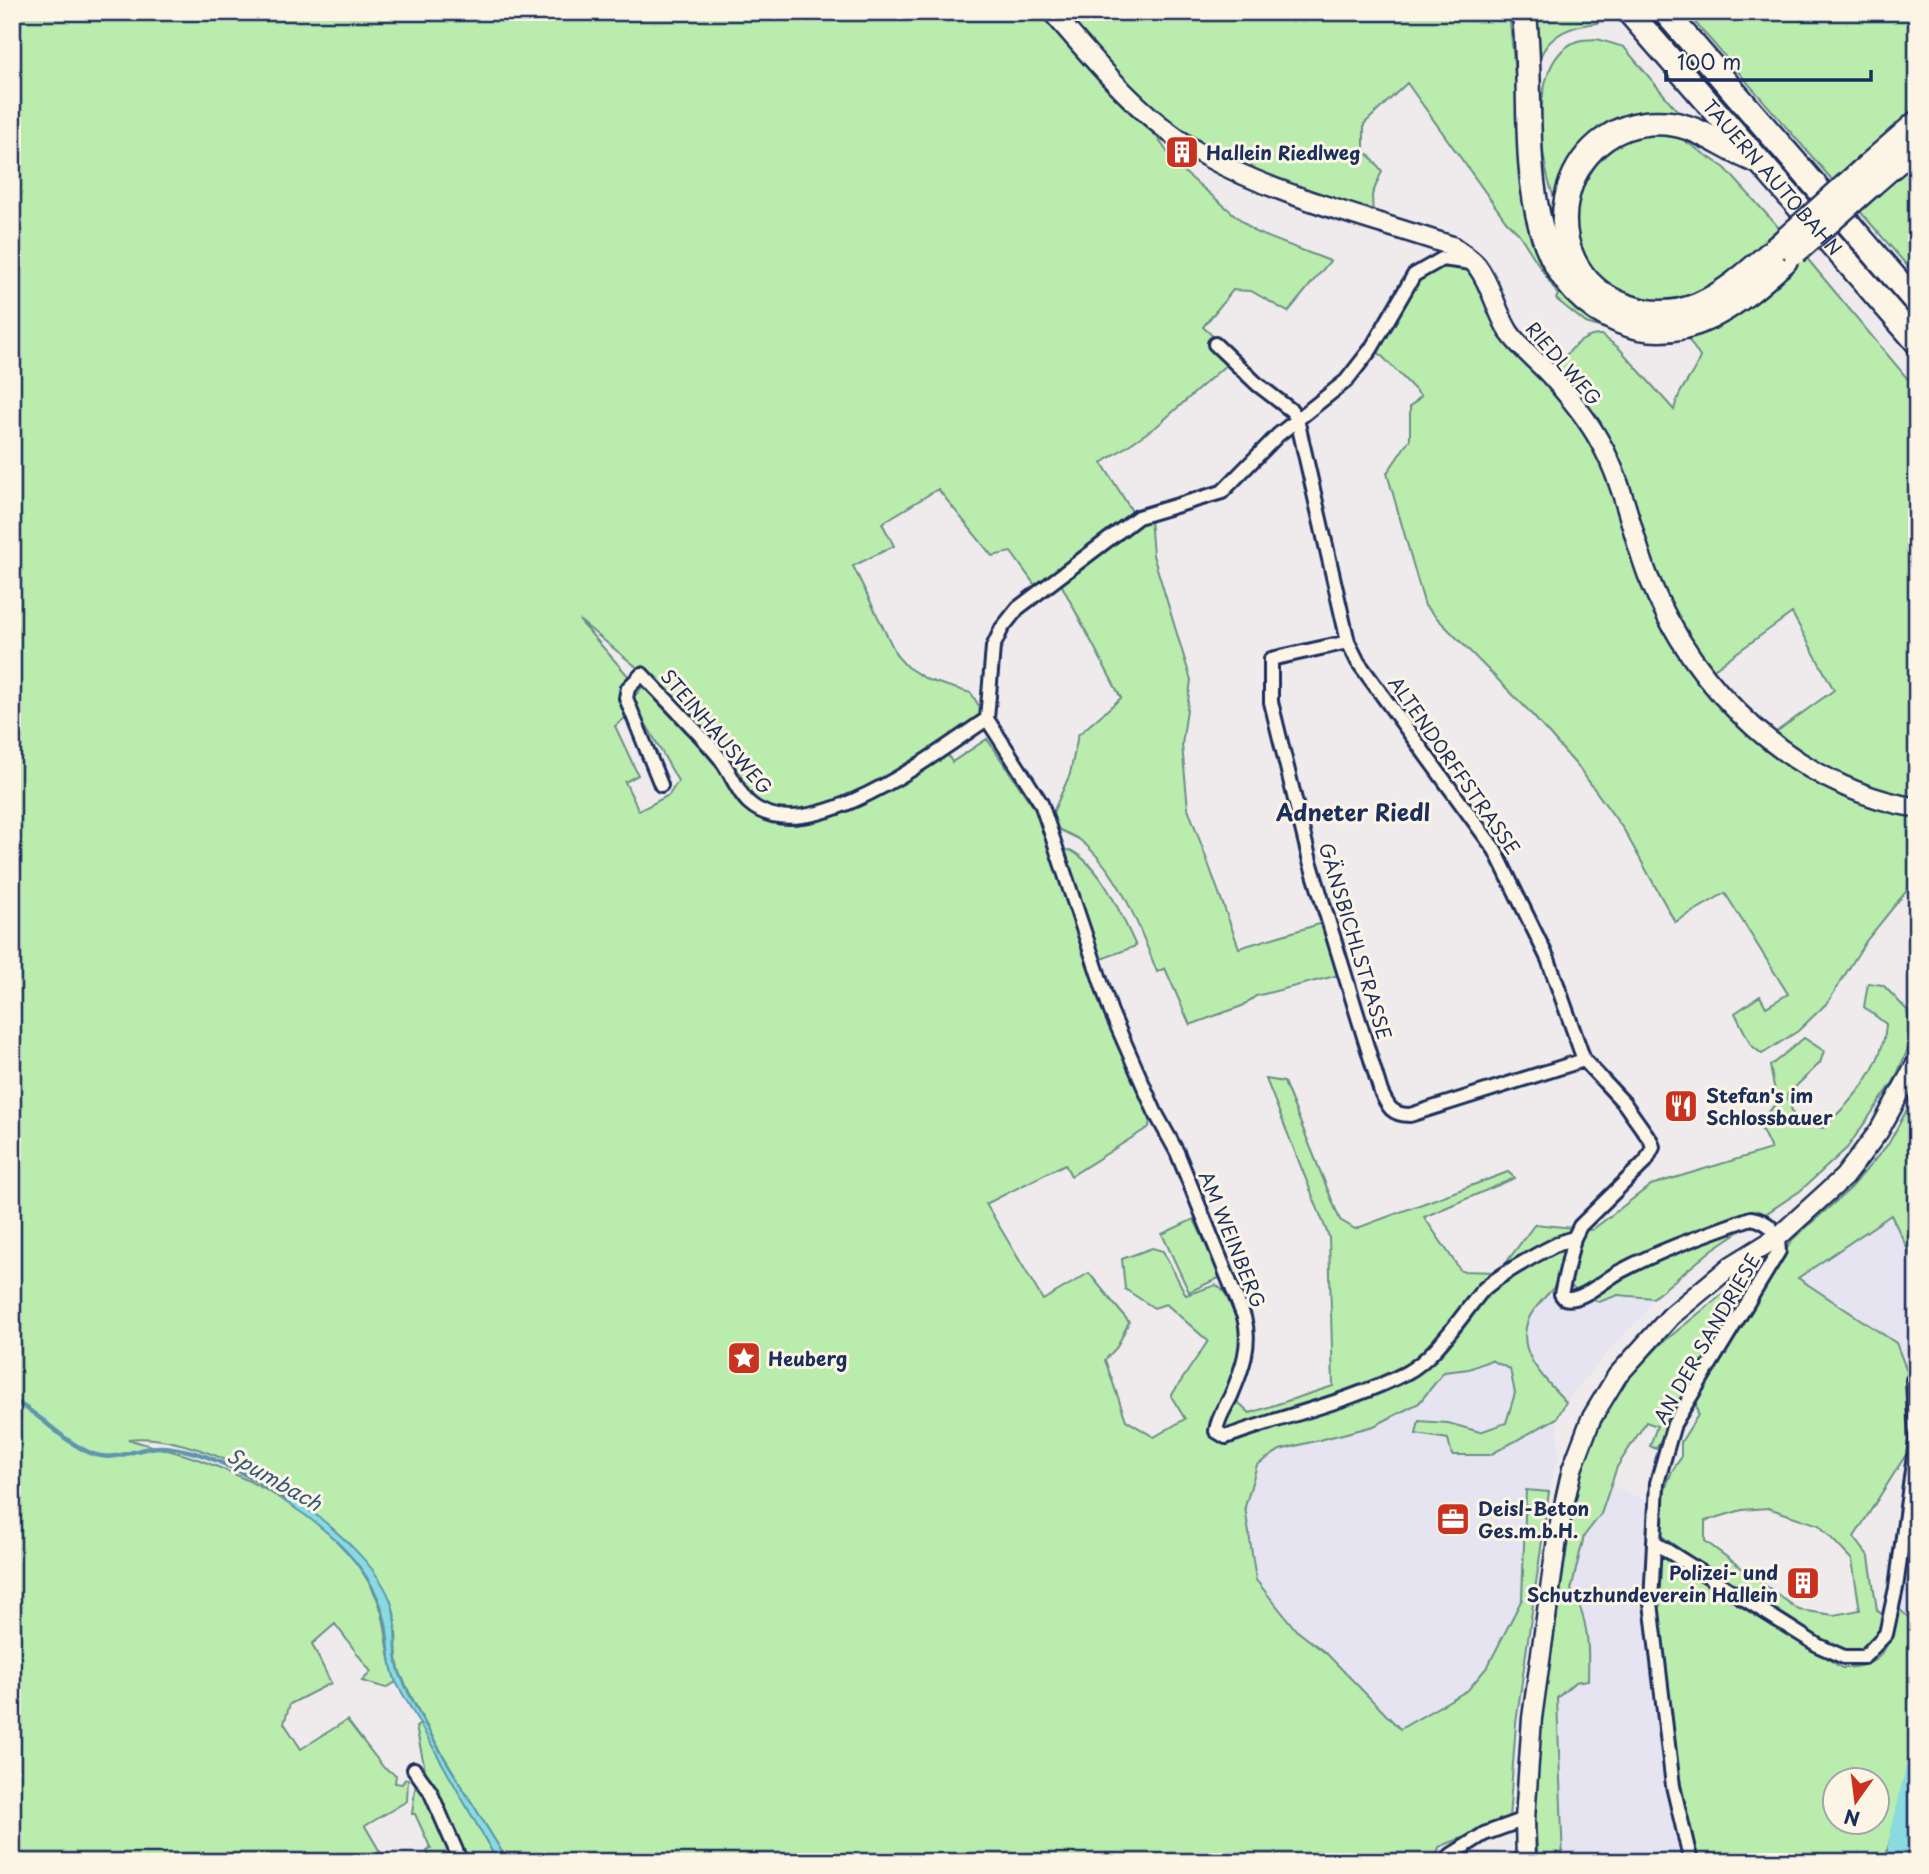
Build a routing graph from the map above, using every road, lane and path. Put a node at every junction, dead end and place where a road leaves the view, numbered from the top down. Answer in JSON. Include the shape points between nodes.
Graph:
{"nodes":[{"id":1,"x":1052,"y":12,"type":"edge"},
{"id":2,"x":1524,"y":12,"type":"edge"},
{"id":3,"x":1629,"y":12,"type":"edge"},
{"id":4,"x":1665,"y":12,"type":"edge"},
{"id":5,"x":1917,"y":123,"type":"edge"},
{"id":6,"x":1917,"y":145,"type":"edge"},
{"id":7,"x":1757,"y":161,"type":"junction"},
{"id":8,"x":1867,"y":178,"type":"junction"},
{"id":9,"x":1780,"y":255,"type":"junction"},
{"id":10,"x":1476,"y":263,"type":"junction"},
{"id":11,"x":1917,"y":303,"type":"edge"},
{"id":12,"x":1917,"y":342,"type":"edge"},
{"id":13,"x":1214,"y":344,"type":"dead end"},
{"id":14,"x":1297,"y":419,"type":"junction"},
{"id":15,"x":1348,"y":642,"type":"junction"},
{"id":16,"x":987,"y":719,"type":"junction"},
{"id":17,"x":661,"y":785,"type":"dead end"},
{"id":18,"x":1917,"y":808,"type":"edge"},
{"id":19,"x":1584,"y":1060,"type":"junction"},
{"id":20,"x":1917,"y":1062,"type":"edge"},
{"id":21,"x":1778,"y":1237,"type":"junction"},
{"id":22,"x":1574,"y":1238,"type":"junction"},
{"id":23,"x":1913,"y":1380,"type":"dead end"},
{"id":24,"x":1655,"y":1542,"type":"junction"},
{"id":25,"x":414,"y":1769,"type":"dead end"},
{"id":26,"x":1525,"y":1819,"type":"junction"},
{"id":27,"x":461,"y":1862,"type":"edge"},
{"id":28,"x":1449,"y":1862,"type":"edge"},
{"id":29,"x":1526,"y":1862,"type":"edge"},
{"id":30,"x":1691,"y":1862,"type":"edge"}],
"edges":[{"from":1,"to":10,"type":"street","via":[[1128,95],[1206,157],[1247,176],[1452,246]]},
{"from":2,"to":9,"type":"highway","via":[[1534,195],[1551,257],[1574,291],[1600,312],[1625,323],[1655,329],[1688,327],[1723,312]]},
{"from":3,"to":7,"type":"highway","name":"TAUERN AUTOBAHN"},
{"from":4,"to":11,"type":"highway","name":"TAUERN AUTOBAHN"},
{"from":5,"to":8,"type":"highway"},
{"from":6,"to":8,"type":"highway"},
{"from":7,"to":9,"type":"highway","via":[[1685,127],[1666,123],[1625,129],[1595,146],[1573,177],[1563,217],[1565,237],[1580,271],[1600,292],[1639,311],[1662,313],[1698,305]]},
{"from":7,"to":12,"type":"highway","name":"TAUERN AUTOBAHN"},
{"from":8,"to":9,"type":"highway","bridge":true},
{"from":10,"to":14,"type":"street","via":[[1442,259],[1414,275],[1371,349],[1346,381]]},
{"from":10,"to":18,"type":"street","name":"RIEDLWEG","via":[[1510,333],[1568,396],[1600,441],[1657,595],[1684,645],[1711,681],[1770,742],[1816,773],[1865,795]]},
{"from":13,"to":14,"type":"street"},
{"from":14,"to":15,"type":"street","name":"ALTENDORFFSTRASSE"},
{"from":14,"to":16,"type":"street","via":[[1222,492],[1138,517],[1018,608],[993,647]]},
{"from":15,"to":19,"type":"street","name":"ALTENDORFFSTRASSE","via":[[1495,850],[1548,959]]},
{"from":15,"to":19,"type":"street","name":"GÄNSBICHLSTRASSE","via":[[1271,659],[1271,702],[1310,862],[1388,1107],[1394,1113],[1410,1115]]},
{"from":16,"to":17,"type":"street","name":"STEINHAUSWEG","via":[[881,786],[833,809],[786,818],[767,814],[747,801],[720,758],[642,674],[628,688],[626,698]]},
{"from":16,"to":22,"type":"street","name":"AM WEINBERG","via":[[1041,803],[1111,1012],[1177,1152],[1244,1317],[1248,1346],[1216,1431],[1226,1437],[1409,1372],[1443,1340],[1485,1288],[1557,1243]]},
{"from":19,"to":22,"type":"street","name":"ALTENDORFFSTRASSE","via":[[1624,1103],[1653,1147],[1646,1161],[1602,1201]]},
{"from":20,"to":21,"type":"street","via":[[1880,1131],[1844,1177]]},
{"from":21,"to":22,"type":"street","via":[[1768,1224],[1751,1218],[1633,1265],[1570,1300],[1561,1289]]},
{"from":21,"to":24,"type":"street","name":"AN DER SANDRIESE","via":[[1779,1251],[1674,1424],[1657,1483]]},
{"from":21,"to":26,"type":"street","via":[[1731,1266],[1671,1316],[1617,1376],[1580,1444],[1558,1532],[1532,1718]]},
{"from":23,"to":24,"type":"street","via":[[1916,1441],[1896,1588],[1886,1634],[1864,1657],[1844,1657],[1819,1646]]},
{"from":24,"to":30,"type":"street","name":"AN DER SANDRIESE","via":[[1651,1603],[1673,1786]]},
{"from":25,"to":27,"type":"street","via":[[430,1791]]},
{"from":26,"to":28,"type":"street","via":[[1484,1834],[1451,1855]]},
{"from":26,"to":29,"type":"street"}]}
